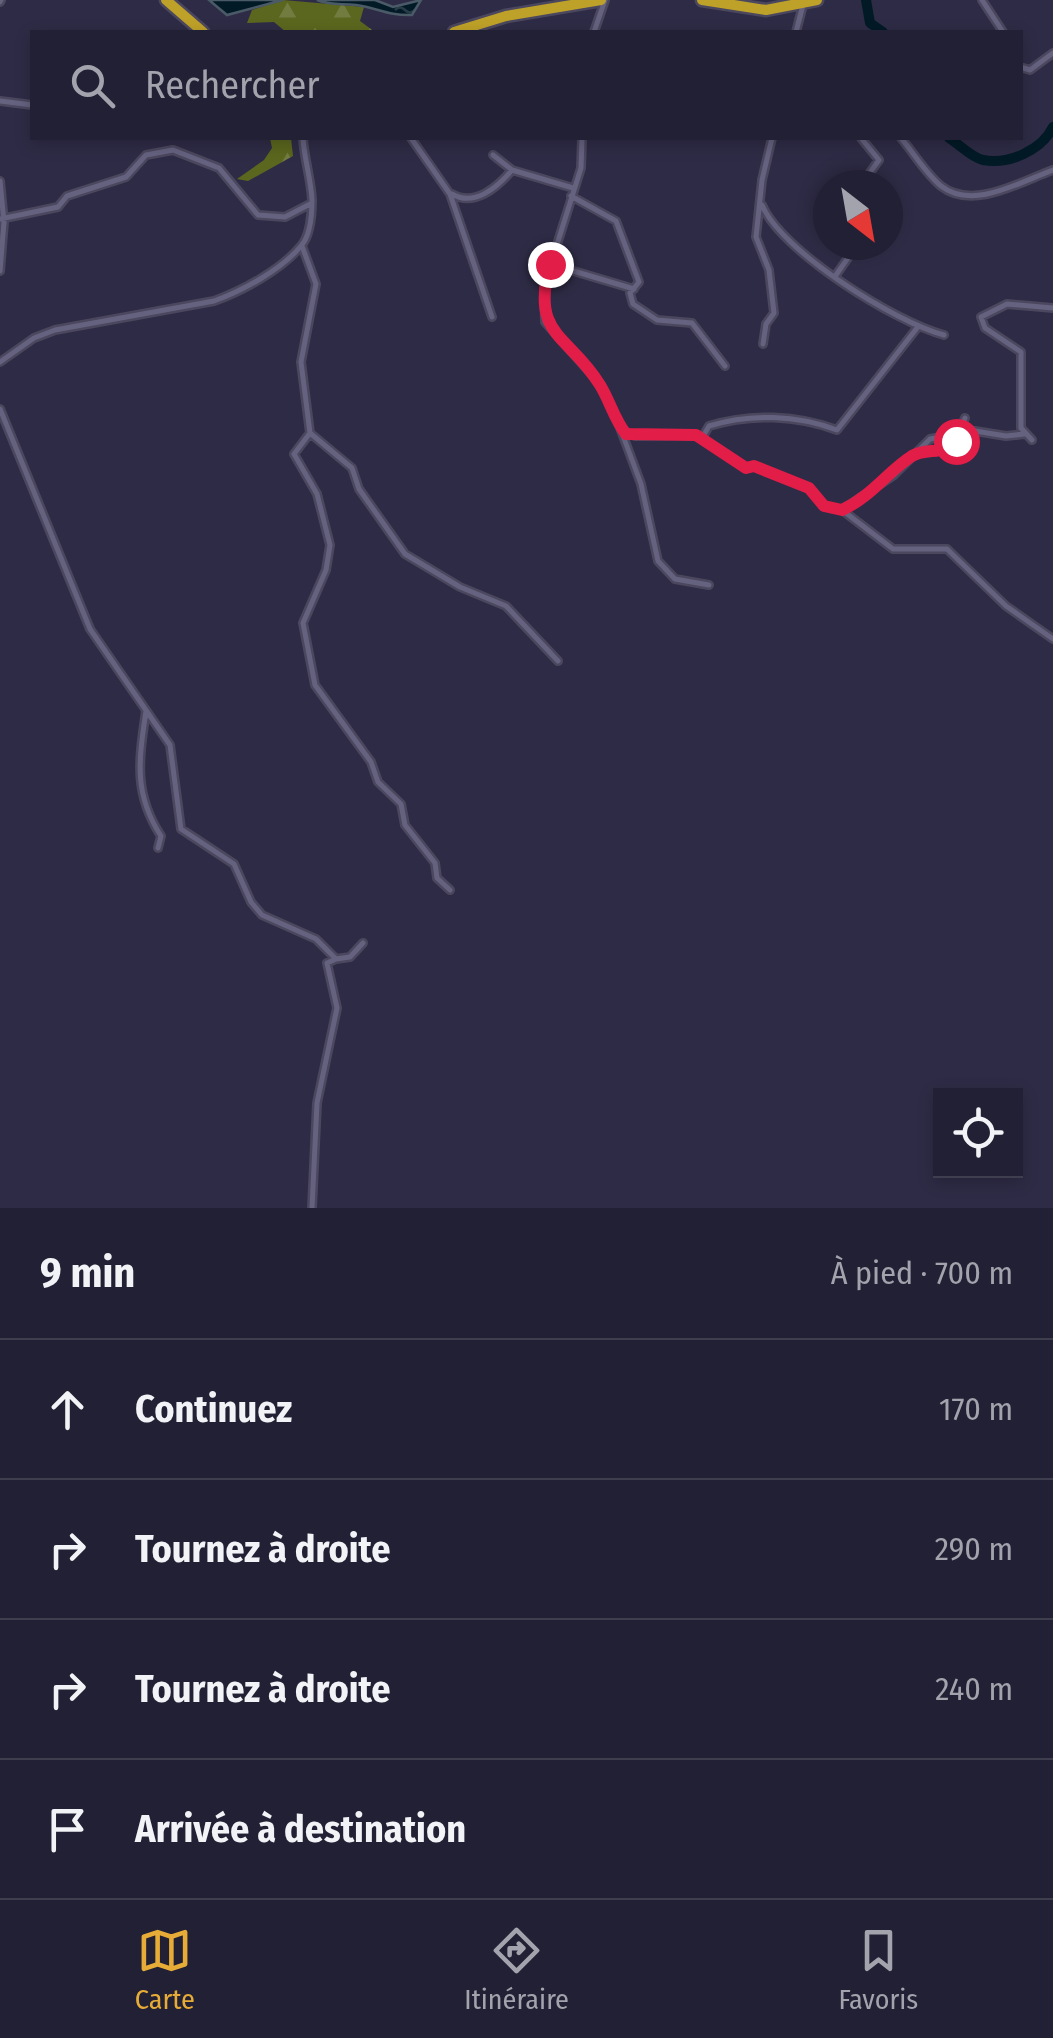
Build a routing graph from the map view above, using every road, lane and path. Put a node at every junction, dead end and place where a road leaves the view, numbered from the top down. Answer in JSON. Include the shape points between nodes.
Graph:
{"nodes":[{"id":1,"x":166,"y":0,"type":"edge"},
{"id":2,"x":603,"y":0,"type":"edge"},
{"id":3,"x":702,"y":0,"type":"edge"},
{"id":4,"x":818,"y":0,"type":"edge"},
{"id":5,"x":982,"y":0,"type":"edge"},
{"id":6,"x":804,"y":5,"type":"junction"},
{"id":7,"x":200,"y":30,"type":"edge"},
{"id":8,"x":460,"y":30,"type":"edge"},
{"id":9,"x":595,"y":30,"type":"edge"},
{"id":10,"x":797,"y":30,"type":"edge"},
{"id":11,"x":1002,"y":30,"type":"edge"},
{"id":12,"x":1053,"y":53,"type":"edge"},
{"id":13,"x":1023,"y":68,"type":"edge"},
{"id":14,"x":0,"y":101,"type":"edge"},
{"id":15,"x":30,"y":105,"type":"edge"},
{"id":16,"x":303,"y":140,"type":"edge"},
{"id":17,"x":412,"y":140,"type":"edge"},
{"id":18,"x":582,"y":140,"type":"edge"},
{"id":19,"x":772,"y":140,"type":"edge"},
{"id":20,"x":863,"y":140,"type":"edge"},
{"id":21,"x":903,"y":140,"type":"edge"},
{"id":22,"x":493,"y":155,"type":"dead end"},
{"id":23,"x":512,"y":170,"type":"junction"},
{"id":24,"x":872,"y":170,"type":"edge"},
{"id":25,"x":1053,"y":170,"type":"edge"},
{"id":26,"x":0,"y":181,"type":"edge"},
{"id":27,"x":572,"y":192,"type":"junction"},
{"id":28,"x":449,"y":193,"type":"junction"},
{"id":29,"x":312,"y":202,"type":"junction"},
{"id":30,"x":762,"y":204,"type":"junction"},
{"id":31,"x":2,"y":220,"type":"edge"},
{"id":32,"x":302,"y":246,"type":"junction"},
{"id":33,"x":847,"y":260,"type":"edge"},
{"id":34,"x":550,"y":264,"type":"junction"},
{"id":35,"x":0,"y":270,"type":"edge"},
{"id":36,"x":836,"y":276,"type":"junction"},
{"id":37,"x":634,"y":289,"type":"junction"},
{"id":38,"x":1053,"y":308,"type":"edge"},
{"id":39,"x":492,"y":317,"type":"dead end"},
{"id":40,"x":917,"y":328,"type":"junction"},
{"id":41,"x":944,"y":335,"type":"dead end"},
{"id":42,"x":764,"y":344,"type":"dead end"},
{"id":43,"x":0,"y":360,"type":"edge"},
{"id":44,"x":725,"y":366,"type":"dead end"},
{"id":45,"x":0,"y":408,"type":"edge"},
{"id":46,"x":966,"y":418,"type":"dead end"},
{"id":47,"x":619,"y":425,"type":"junction"},
{"id":48,"x":961,"y":432,"type":"junction"},
{"id":49,"x":310,"y":433,"type":"junction"},
{"id":50,"x":1024,"y":434,"type":"junction"},
{"id":51,"x":702,"y":438,"type":"junction"},
{"id":52,"x":1032,"y":440,"type":"dead end"},
{"id":53,"x":917,"y":453,"type":"junction"},
{"id":54,"x":842,"y":510,"type":"junction"},
{"id":55,"x":709,"y":585,"type":"dead end"},
{"id":56,"x":1053,"y":639,"type":"edge"},
{"id":57,"x":558,"y":661,"type":"dead end"},
{"id":58,"x":146,"y":711,"type":"junction"},
{"id":59,"x":158,"y":848,"type":"dead end"},
{"id":60,"x":450,"y":890,"type":"dead end"},
{"id":61,"x":363,"y":943,"type":"dead end"},
{"id":62,"x":336,"y":959,"type":"junction"},
{"id":63,"x":312,"y":1208,"type":"edge"}],
"edges":[{"from":1,"to":7,"type":"highway"},
{"from":2,"to":8,"type":"highway"},
{"from":2,"to":9,"type":"street"},
{"from":3,"to":6,"type":"highway","via":[[751,10]]},
{"from":4,"to":6,"type":"highway"},
{"from":5,"to":11,"type":"street"},
{"from":6,"to":10,"type":"street"},
{"from":12,"to":13,"type":"street"},
{"from":14,"to":15,"type":"street"},
{"from":16,"to":29,"type":"street"},
{"from":17,"to":28,"type":"street"},
{"from":18,"to":27,"type":"street"},
{"from":19,"to":30,"type":"street"},
{"from":20,"to":24,"type":"street","via":[[879,160]]},
{"from":21,"to":25,"type":"street","via":[[941,186],[956,193],[1011,189]]},
{"from":22,"to":23,"type":"street"},
{"from":23,"to":27,"type":"street"},
{"from":23,"to":28,"type":"street","via":[[466,201]]},
{"from":26,"to":31,"type":"street"},
{"from":27,"to":34,"type":"street"},
{"from":27,"to":37,"type":"street","via":[[616,221],[638,282]]},
{"from":28,"to":39,"type":"street"},
{"from":29,"to":31,"type":"street","via":[[285,218],[258,215],[219,168],[166,150],[146,156],[126,177],[67,196],[58,207]]},
{"from":29,"to":32,"type":"street"},
{"from":30,"to":36,"type":"street","via":[[791,247]]},
{"from":30,"to":42,"type":"street","via":[[757,247],[769,270],[774,313]]},
{"from":31,"to":35,"type":"street"},
{"from":32,"to":43,"type":"street","via":[[239,292],[55,330]]},
{"from":32,"to":49,"type":"street","via":[[316,284],[300,362]]},
{"from":33,"to":36,"type":"street"},
{"from":34,"to":37,"type":"street"},
{"from":34,"to":47,"type":"street","via":[[545,322],[601,386]]},
{"from":36,"to":40,"type":"street"},
{"from":37,"to":44,"type":"street","via":[[641,313],[692,323]]},
{"from":38,"to":50,"type":"street","via":[[1007,304],[982,317],[985,328],[1021,352]]},
{"from":40,"to":41,"type":"street"},
{"from":40,"to":51,"type":"street","via":[[838,430],[803,418],[746,417],[709,426]]},
{"from":45,"to":58,"type":"street","via":[[90,629]]},
{"from":46,"to":48,"type":"street"},
{"from":47,"to":51,"type":"street","via":[[635,436]]},
{"from":47,"to":55,"type":"street","via":[[658,561],[675,579]]},
{"from":48,"to":50,"type":"street"},
{"from":48,"to":53,"type":"street","via":[[930,440]]},
{"from":48,"to":53,"type":"street","via":[[947,450]]},
{"from":49,"to":57,"type":"street","via":[[352,468],[359,490],[405,554],[506,606]]},
{"from":49,"to":60,"type":"street","via":[[294,454],[318,494],[330,546],[303,623],[315,685],[371,762],[378,782],[401,804],[405,825]]},
{"from":50,"to":52,"type":"street"},
{"from":51,"to":54,"type":"street","via":[[746,468],[809,488],[824,506]]},
{"from":53,"to":54,"type":"street"},
{"from":54,"to":56,"type":"street","via":[[894,548],[947,549],[1006,606]]},
{"from":58,"to":59,"type":"street","via":[[137,766],[146,812],[161,836]]},
{"from":58,"to":62,"type":"street","via":[[170,745],[182,829],[234,864],[262,914],[316,939]]},
{"from":61,"to":62,"type":"street","via":[[350,957]]},
{"from":62,"to":63,"type":"street","via":[[328,963],[337,1008],[318,1103]]}]}
